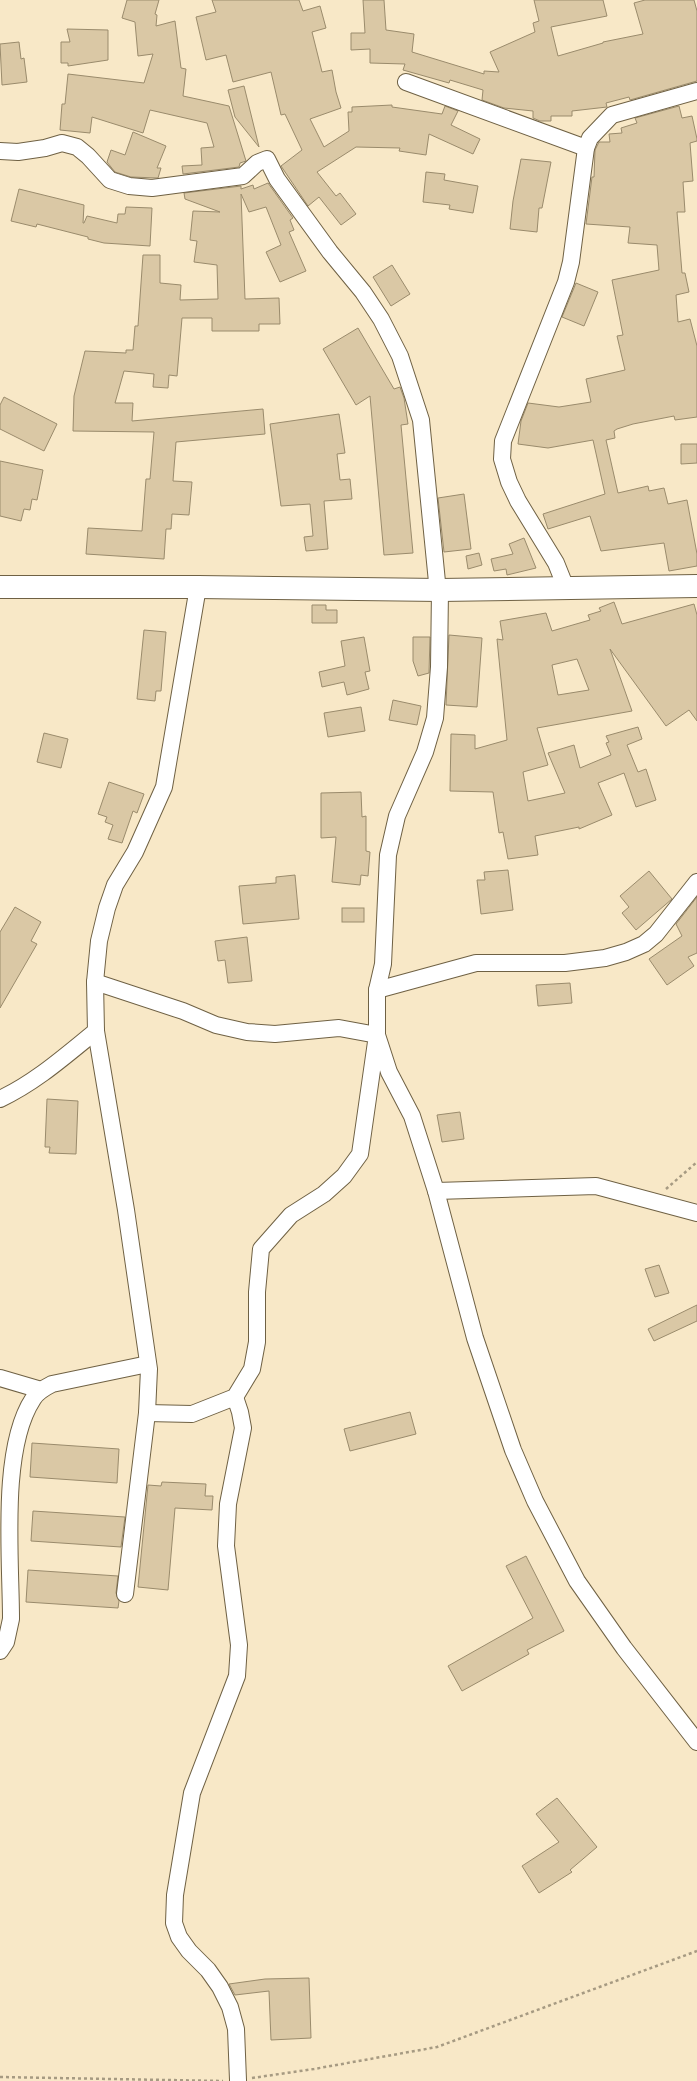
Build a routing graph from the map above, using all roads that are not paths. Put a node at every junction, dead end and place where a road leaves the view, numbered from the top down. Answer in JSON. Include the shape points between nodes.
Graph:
{"nodes":[{"id":1,"x":406,"y":82,"type":"dead end"},
{"id":2,"x":697,"y":92,"type":"edge"},
{"id":3,"x":586,"y":148,"type":"junction"},
{"id":4,"x":0,"y":151,"type":"edge"},
{"id":5,"x":697,"y":586,"type":"edge"},
{"id":6,"x":0,"y":587,"type":"edge"},
{"id":7,"x":198,"y":587,"type":"junction"},
{"id":8,"x":566,"y":588,"type":"junction"},
{"id":9,"x":440,"y":590,"type":"junction"},
{"id":10,"x":697,"y":882,"type":"edge"},
{"id":11,"x":95,"y":982,"type":"junction"},
{"id":12,"x":377,"y":990,"type":"junction"},
{"id":13,"x":96,"y":1031,"type":"junction"},
{"id":14,"x":377,"y":1035,"type":"junction"},
{"id":15,"x":0,"y":1099,"type":"edge"},
{"id":16,"x":436,"y":1191,"type":"junction"},
{"id":17,"x":697,"y":1213,"type":"edge"},
{"id":18,"x":148,"y":1364,"type":"junction"},
{"id":19,"x":0,"y":1378,"type":"edge"},
{"id":20,"x":41,"y":1390,"type":"junction"},
{"id":21,"x":235,"y":1397,"type":"junction"},
{"id":22,"x":147,"y":1413,"type":"junction"},
{"id":23,"x":125,"y":1594,"type":"dead end"},
{"id":24,"x":0,"y":1651,"type":"edge"},
{"id":25,"x":697,"y":1742,"type":"edge"},
{"id":26,"x":238,"y":2080,"type":"road end"}],
"edges":[{"from":1,"to":3,"type":"street"},
{"from":2,"to":3,"type":"street","via":[[612,115],[590,138]]},
{"from":3,"to":8,"type":"street","via":[[566,282],[503,440],[502,459],[512,488],[528,520],[556,563]]},
{"from":4,"to":9,"type":"street","via":[[18,152],[62,143],[77,147],[110,180],[129,186],[152,188],[243,176],[257,163],[267,159],[277,178],[326,246],[364,292],[400,356],[421,420],[436,582]]},
{"from":5,"to":8,"type":"main road"},
{"from":6,"to":7,"type":"main road"},
{"from":7,"to":9,"type":"main road"},
{"from":7,"to":11,"type":"street","via":[[164,787],[134,852],[115,885],[99,941]]},
{"from":8,"to":9,"type":"main road"},
{"from":9,"to":12,"type":"street","via":[[439,667],[435,718],[425,752],[396,816],[388,855],[383,964]]},
{"from":10,"to":12,"type":"street","via":[[656,934],[644,944],[626,952],[605,958],[565,963],[476,963]]},
{"from":11,"to":13,"type":"street"},
{"from":11,"to":14,"type":"street","via":[[183,1011],[216,1025],[247,1032],[276,1034],[339,1028]]},
{"from":12,"to":14,"type":"street"},
{"from":13,"to":15,"type":"street","via":[[45,1073]]},
{"from":13,"to":18,"type":"street","via":[[126,1210]]},
{"from":14,"to":16,"type":"street","via":[[389,1072],[412,1116]]},
{"from":14,"to":21,"type":"street","via":[[360,1154],[344,1176],[324,1194],[291,1215],[262,1249],[257,1292],[257,1342],[252,1368]]},
{"from":16,"to":17,"type":"street","via":[[596,1186]]},
{"from":16,"to":25,"type":"street","via":[[474,1338],[513,1450],[535,1501],[577,1581],[624,1648]]},
{"from":18,"to":20,"type":"street","via":[[52,1384]]},
{"from":18,"to":22,"type":"street"},
{"from":19,"to":20,"type":"street"},
{"from":20,"to":24,"type":"street","via":[[33,1398],[22,1420],[11,1468],[12,1619],[6,1642]]},
{"from":21,"to":22,"type":"street","via":[[192,1414]]},
{"from":21,"to":26,"type":"street","via":[[243,1428],[228,1504],[226,1546],[239,1645],[237,1676],[192,1793],[175,1895],[174,1922],[179,1937],[208,1970],[230,2007],[236,2029]]},
{"from":22,"to":23,"type":"street"}]}
